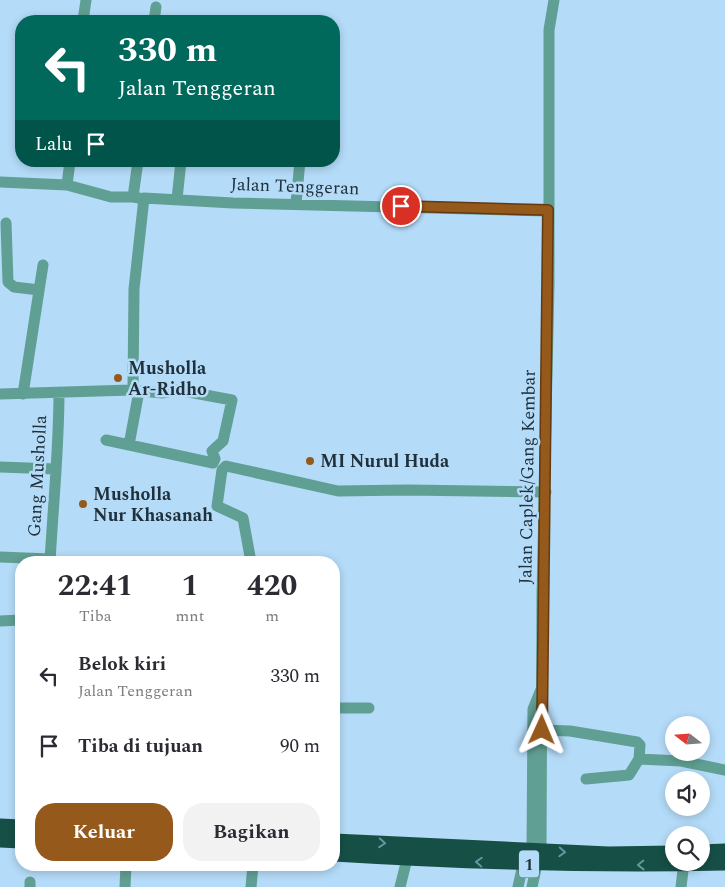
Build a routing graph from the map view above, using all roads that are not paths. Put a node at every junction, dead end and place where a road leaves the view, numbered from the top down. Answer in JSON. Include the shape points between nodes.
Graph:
{"nodes":[{"id":1,"x":86,"y":0,"type":"edge"},
{"id":2,"x":554,"y":0,"type":"edge"},
{"id":3,"x":156,"y":7,"type":"dead end"},
{"id":4,"x":84,"y":15,"type":"edge"},
{"id":5,"x":155,"y":15,"type":"edge"},
{"id":6,"x":69,"y":167,"type":"edge"},
{"id":7,"x":138,"y":167,"type":"edge"},
{"id":8,"x":181,"y":167,"type":"edge"},
{"id":9,"x":299,"y":167,"type":"edge"},
{"id":10,"x":0,"y":182,"type":"edge"},
{"id":11,"x":67,"y":185,"type":"junction"},
{"id":12,"x":139,"y":198,"type":"junction"},
{"id":13,"x":178,"y":199,"type":"junction"},
{"id":14,"x":296,"y":203,"type":"junction"},
{"id":15,"x":548,"y":210,"type":"junction"},
{"id":16,"x":6,"y":223,"type":"dead end"},
{"id":17,"x":43,"y":265,"type":"dead end"},
{"id":18,"x":39,"y":290,"type":"junction"},
{"id":19,"x":135,"y":390,"type":"junction"},
{"id":20,"x":59,"y":392,"type":"junction"},
{"id":21,"x":0,"y":394,"type":"edge"},
{"id":22,"x":23,"y":394,"type":"junction"},
{"id":23,"x":106,"y":440,"type":"dead end"},
{"id":24,"x":129,"y":445,"type":"junction"},
{"id":25,"x":0,"y":468,"type":"edge"},
{"id":26,"x":55,"y":469,"type":"junction"},
{"id":27,"x":546,"y":492,"type":"junction"},
{"id":28,"x":50,"y":556,"type":"edge"},
{"id":29,"x":250,"y":556,"type":"edge"},
{"id":30,"x":0,"y":557,"type":"edge"},
{"id":31,"x":15,"y":558,"type":"edge"},
{"id":32,"x":15,"y":620,"type":"edge"},
{"id":33,"x":0,"y":621,"type":"edge"},
{"id":34,"x":543,"y":685,"type":"junction"},
{"id":35,"x":340,"y":708,"type":"edge"},
{"id":36,"x":369,"y":708,"type":"dead end"},
{"id":37,"x":542,"y":730,"type":"junction"},
{"id":38,"x":640,"y":759,"type":"junction"},
{"id":39,"x":725,"y":770,"type":"edge"},
{"id":40,"x":586,"y":778,"type":"dead end"},
{"id":41,"x":0,"y":826,"type":"edge"},
{"id":42,"x":15,"y":827,"type":"edge"},
{"id":43,"x":0,"y":840,"type":"edge"},
{"id":44,"x":15,"y":841,"type":"edge"},
{"id":45,"x":340,"y":842,"type":"edge"},
{"id":46,"x":725,"y":851,"type":"edge"},
{"id":47,"x":710,"y":852,"type":"edge"},
{"id":48,"x":665,"y":853,"type":"edge"},
{"id":49,"x":340,"y":854,"type":"edge"},
{"id":50,"x":406,"y":859,"type":"junction"},
{"id":51,"x":535,"y":859,"type":"junction"},
{"id":52,"x":665,"y":863,"type":"edge"},
{"id":53,"x":710,"y":863,"type":"edge"},
{"id":54,"x":725,"y":863,"type":"edge"},
{"id":55,"x":126,"y":871,"type":"edge"},
{"id":56,"x":252,"y":871,"type":"edge"},
{"id":57,"x":683,"y":871,"type":"edge"},
{"id":58,"x":125,"y":887,"type":"edge"},
{"id":59,"x":251,"y":887,"type":"edge"},
{"id":60,"x":400,"y":887,"type":"edge"},
{"id":61,"x":518,"y":887,"type":"edge"},
{"id":62,"x":532,"y":887,"type":"edge"},
{"id":63,"x":681,"y":887,"type":"edge"}],
"edges":[{"from":1,"to":4,"type":"street"},
{"from":2,"to":15,"type":"street","via":[[549,30]]},
{"from":3,"to":5,"type":"street"},
{"from":6,"to":11,"type":"street"},
{"from":7,"to":12,"type":"street"},
{"from":8,"to":13,"type":"street"},
{"from":9,"to":14,"type":"street"},
{"from":10,"to":11,"type":"street","name":"Jalan Tenggeran"},
{"from":11,"to":12,"type":"street","name":"Jalan Tenggeran","via":[[111,197]]},
{"from":12,"to":13,"type":"street","name":"Jalan Tenggeran"},
{"from":12,"to":19,"type":"street","via":[[134,289]]},
{"from":13,"to":14,"type":"street","name":"Jalan Tenggeran"},
{"from":14,"to":15,"type":"street","name":"Jalan Tenggeran"},
{"from":15,"to":27,"type":"street","name":"Jalan Caplek/Gang Kembar"},
{"from":16,"to":18,"type":"street","via":[[8,282],[14,287]]},
{"from":17,"to":18,"type":"street"},
{"from":18,"to":22,"type":"street"},
{"from":19,"to":20,"type":"street"},
{"from":19,"to":24,"type":"street"},
{"from":19,"to":24,"type":"street","via":[[162,393],[178,390],[229,398],[232,402],[223,442],[212,451],[213,462]]},
{"from":20,"to":22,"type":"street"},
{"from":20,"to":26,"type":"street","name":"Gang Musholla"},
{"from":21,"to":22,"type":"street"},
{"from":23,"to":24,"type":"street"},
{"from":25,"to":26,"type":"street"},
{"from":26,"to":28,"type":"street","name":"Gang Musholla"},
{"from":27,"to":29,"type":"street","via":[[338,491],[226,466],[222,470],[217,506],[243,518]]},
{"from":27,"to":34,"type":"street","name":"Jalan Caplek/Gang Kembar"},
{"from":30,"to":31,"type":"street"},
{"from":32,"to":33,"type":"street"},
{"from":34,"to":37,"type":"street","name":"Jalan Caplek/Gang Kembar"},
{"from":34,"to":51,"type":"street","via":[[533,709]]},
{"from":35,"to":36,"type":"street"},
{"from":37,"to":38,"type":"street","via":[[570,731],[637,742]]},
{"from":37,"to":51,"type":"street","name":"Jalan Caplek/Gang Kembar"},
{"from":38,"to":39,"type":"street","via":[[681,761]]},
{"from":38,"to":40,"type":"street","via":[[629,775]]},
{"from":41,"to":42,"type":"highway"},
{"from":43,"to":44,"type":"highway"},
{"from":45,"to":51,"type":"highway","number":"1","one_way":true},
{"from":46,"to":47,"type":"highway"},
{"from":51,"to":48,"type":"highway","number":"1","one_way":true},
{"from":49,"to":50,"type":"highway","number":"1"},
{"from":51,"to":50,"type":"highway","number":"1","one_way":true},
{"from":50,"to":60,"type":"street"},
{"from":52,"to":51,"type":"highway","number":"1","one_way":true},
{"from":51,"to":61,"type":"street"},
{"from":51,"to":62,"type":"street"},
{"from":53,"to":54,"type":"highway","number":"1"},
{"from":55,"to":58,"type":"street"},
{"from":56,"to":59,"type":"street"},
{"from":57,"to":63,"type":"street"}]}
